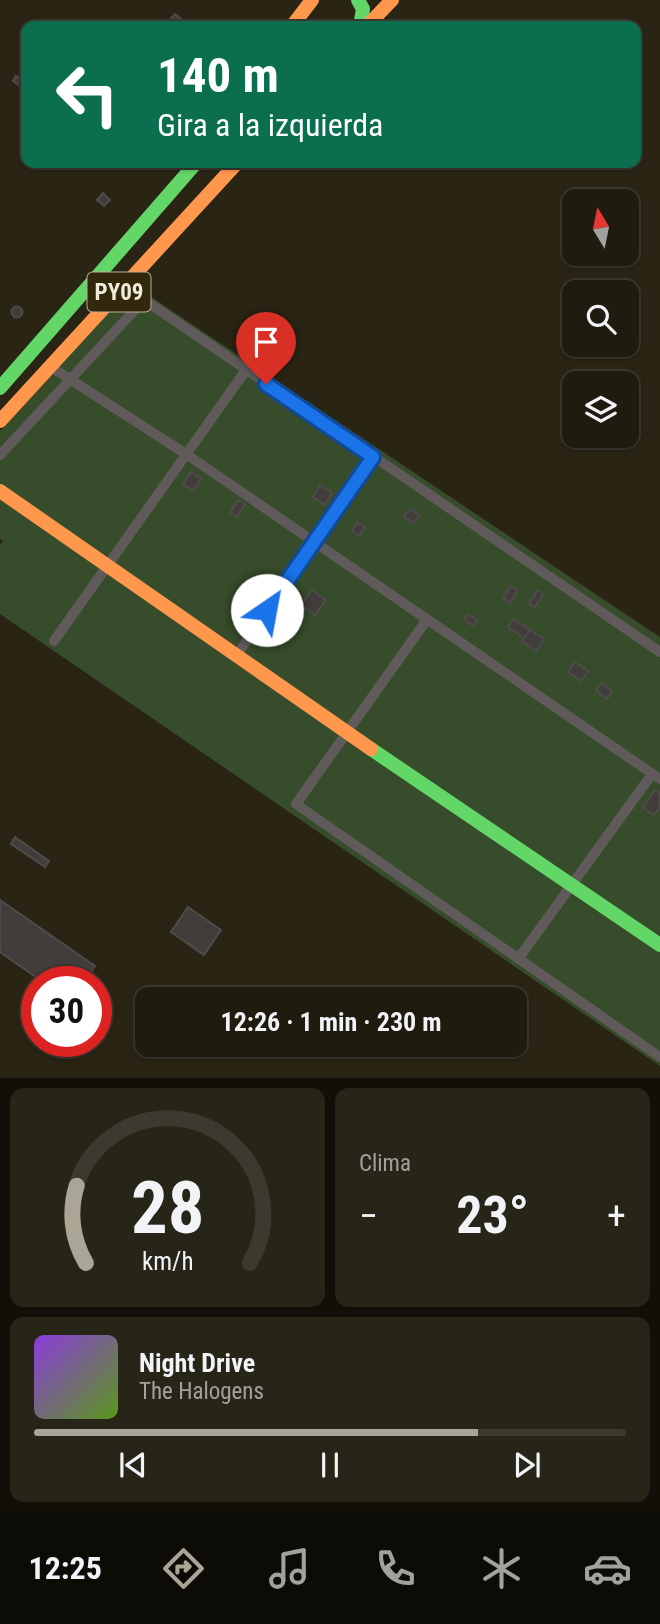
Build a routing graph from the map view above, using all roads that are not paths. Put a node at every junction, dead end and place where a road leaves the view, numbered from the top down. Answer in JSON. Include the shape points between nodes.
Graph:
{"nodes":[{"id":1,"x":359,"y":0,"type":"edge"},
{"id":2,"x":392,"y":0,"type":"edge"},
{"id":3,"x":313,"y":1,"type":"edge"},
{"id":4,"x":296,"y":21,"type":"edge"},
{"id":5,"x":360,"y":21,"type":"edge"},
{"id":6,"x":372,"y":21,"type":"edge"},
{"id":7,"x":192,"y":168,"type":"edge"},
{"id":8,"x":232,"y":168,"type":"edge"},
{"id":9,"x":124,"y":286,"type":"junction"},
{"id":10,"x":144,"y":300,"type":"junction"},
{"id":11,"x":51,"y":367,"type":"junction"},
{"id":12,"x":246,"y":370,"type":"junction"},
{"id":13,"x":71,"y":380,"type":"junction"},
{"id":14,"x":0,"y":388,"type":"edge"},
{"id":15,"x":0,"y":421,"type":"edge"},
{"id":16,"x":186,"y":454,"type":"junction"},
{"id":17,"x":0,"y":455,"type":"edge"},
{"id":18,"x":373,"y":457,"type":"junction"},
{"id":19,"x":0,"y":491,"type":"edge"},
{"id":20,"x":312,"y":543,"type":"junction"},
{"id":21,"x":108,"y":566,"type":"junction"},
{"id":22,"x":426,"y":621,"type":"junction"},
{"id":23,"x":54,"y":641,"type":"dead end"},
{"id":24,"x":660,"y":652,"type":"edge"},
{"id":25,"x":237,"y":656,"type":"junction"},
{"id":26,"x":349,"y":731,"type":"junction"},
{"id":27,"x":656,"y":777,"type":"edge"},
{"id":28,"x":569,"y":886,"type":"junction"},
{"id":29,"x":660,"y":944,"type":"edge"},
{"id":30,"x":518,"y":959,"type":"junction"},
{"id":31,"x":660,"y":1057,"type":"edge"}],
"edges":[{"from":1,"to":5,"type":"main road"},
{"from":2,"to":6,"type":"main road"},
{"from":3,"to":4,"type":"main road"},
{"from":7,"to":14,"type":"main road","number":"PY09"},
{"from":8,"to":9,"type":"main road","number":"PY09"},
{"from":9,"to":10,"type":"street"},
{"from":9,"to":11,"type":"main road","number":"PY09"},
{"from":10,"to":12,"type":"street"},
{"from":10,"to":13,"type":"street"},
{"from":11,"to":13,"type":"street"},
{"from":11,"to":15,"type":"main road","number":"PY09"},
{"from":12,"to":16,"type":"street"},
{"from":12,"to":18,"type":"street"},
{"from":13,"to":16,"type":"street"},
{"from":13,"to":17,"type":"street"},
{"from":16,"to":20,"type":"street"},
{"from":16,"to":21,"type":"street"},
{"from":18,"to":20,"type":"street"},
{"from":18,"to":24,"type":"street"},
{"from":19,"to":21,"type":"main road"},
{"from":20,"to":22,"type":"street"},
{"from":20,"to":25,"type":"street"},
{"from":21,"to":23,"type":"street"},
{"from":21,"to":25,"type":"main road"},
{"from":22,"to":26,"type":"street"},
{"from":22,"to":27,"type":"street"},
{"from":25,"to":26,"type":"main road"},
{"from":26,"to":28,"type":"main road"},
{"from":26,"to":30,"type":"street","via":[[296,804]]},
{"from":27,"to":28,"type":"street"},
{"from":28,"to":29,"type":"main road"},
{"from":28,"to":30,"type":"street"},
{"from":30,"to":31,"type":"street"}]}
